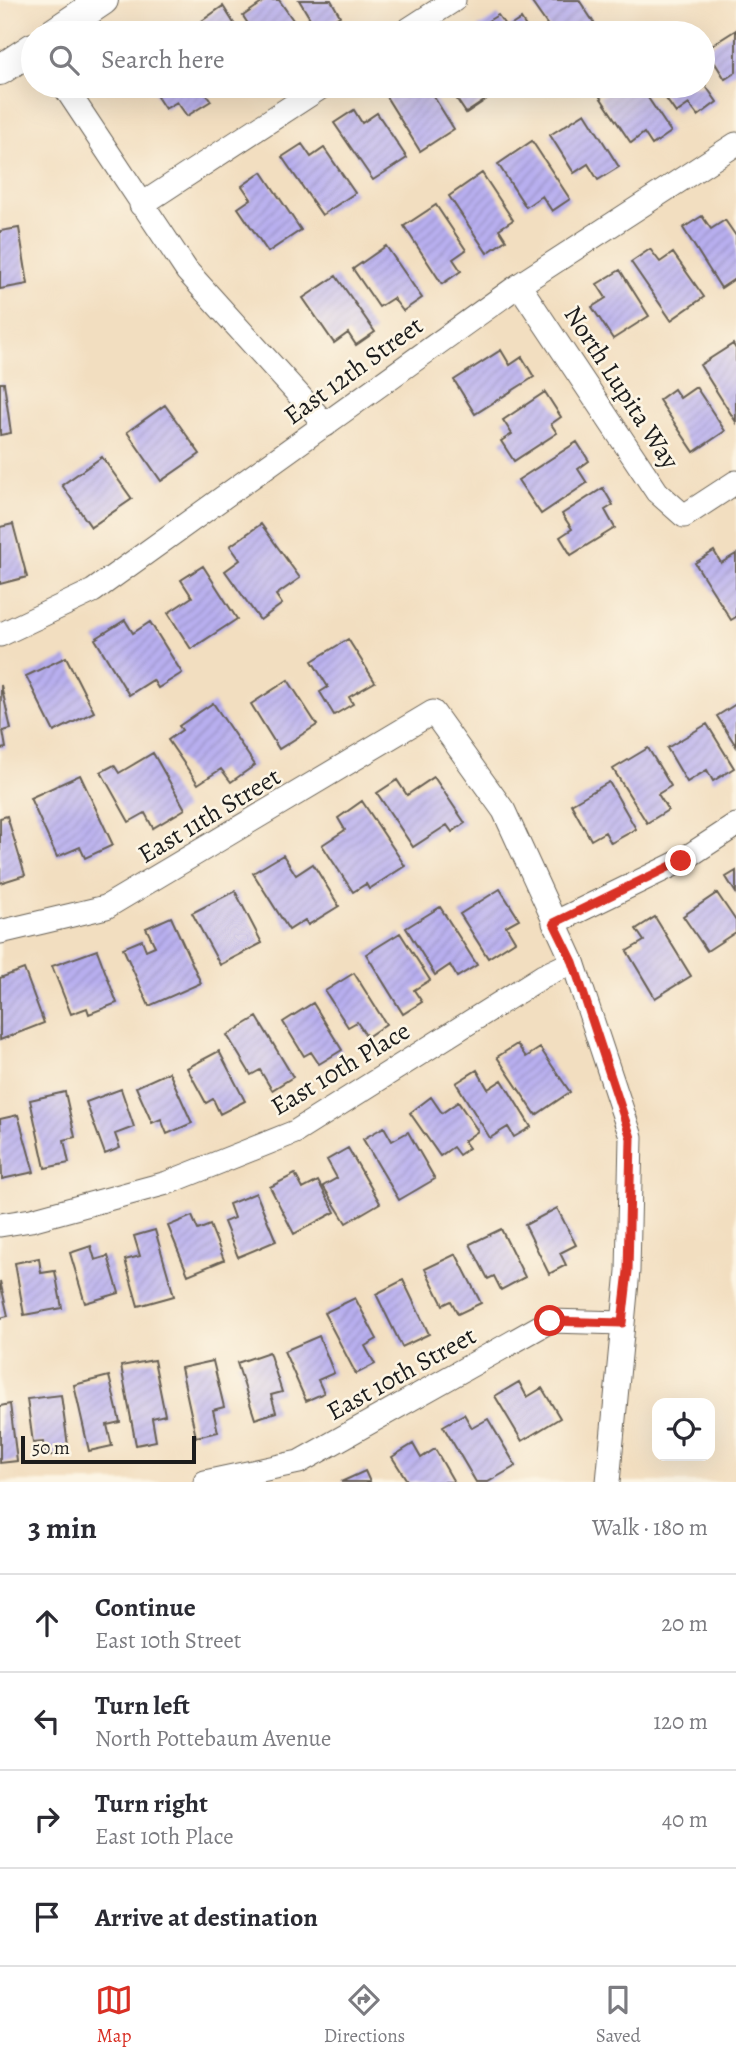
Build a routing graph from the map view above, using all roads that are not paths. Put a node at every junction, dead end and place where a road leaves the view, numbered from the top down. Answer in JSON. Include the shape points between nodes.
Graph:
{"nodes":[{"id":1,"x":103,"y":0,"type":"edge"},
{"id":2,"x":454,"y":0,"type":"edge"},
{"id":3,"x":72,"y":21,"type":"edge"},
{"id":4,"x":422,"y":21,"type":"edge"},
{"id":5,"x":21,"y":56,"type":"edge"},
{"id":6,"x":0,"y":70,"type":"edge"},
{"id":7,"x":72,"y":98,"type":"edge"},
{"id":8,"x":305,"y":98,"type":"edge"},
{"id":9,"x":736,"y":144,"type":"edge"},
{"id":10,"x":141,"y":205,"type":"junction"},
{"id":11,"x":519,"y":285,"type":"junction"},
{"id":12,"x":326,"y":425,"type":"junction"},
{"id":13,"x":736,"y":482,"type":"edge"},
{"id":14,"x":0,"y":635,"type":"edge"},
{"id":15,"x":736,"y":825,"type":"edge"},
{"id":16,"x":554,"y":923,"type":"junction"},
{"id":17,"x":0,"y":932,"type":"edge"},
{"id":18,"x":573,"y":962,"type":"junction"},
{"id":19,"x":0,"y":1225,"type":"edge"},
{"id":20,"x":622,"y":1323,"type":"junction"},
{"id":21,"x":205,"y":1482,"type":"edge"},
{"id":22,"x":608,"y":1482,"type":"edge"}],
"edges":[{"from":1,"to":3,"type":"street"},
{"from":2,"to":4,"type":"street"},
{"from":5,"to":6,"type":"street"},
{"from":7,"to":10,"type":"street"},
{"from":8,"to":10,"type":"street"},
{"from":9,"to":11,"type":"street","name":"East 12th Street"},
{"from":10,"to":12,"type":"street","via":[[187,271]]},
{"from":11,"to":12,"type":"street","name":"East 12th Street"},
{"from":11,"to":13,"type":"street","name":"North Lupita Way","via":[[657,492],[684,516]]},
{"from":12,"to":14,"type":"street","name":"East 12th Street","via":[[93,591]]},
{"from":15,"to":16,"type":"street","via":[[681,861]]},
{"from":16,"to":17,"type":"street","name":"East 11th Street","via":[[504,811],[433,712],[106,908]]},
{"from":16,"to":18,"type":"street"},
{"from":18,"to":19,"type":"street","name":"East 10th Place","via":[[543,976],[295,1132],[167,1183]]},
{"from":18,"to":20,"type":"street","via":[[631,1138]]},
{"from":20,"to":21,"type":"street","name":"East 10th Street","via":[[550,1321],[299,1462]]},
{"from":20,"to":22,"type":"street"}]}
